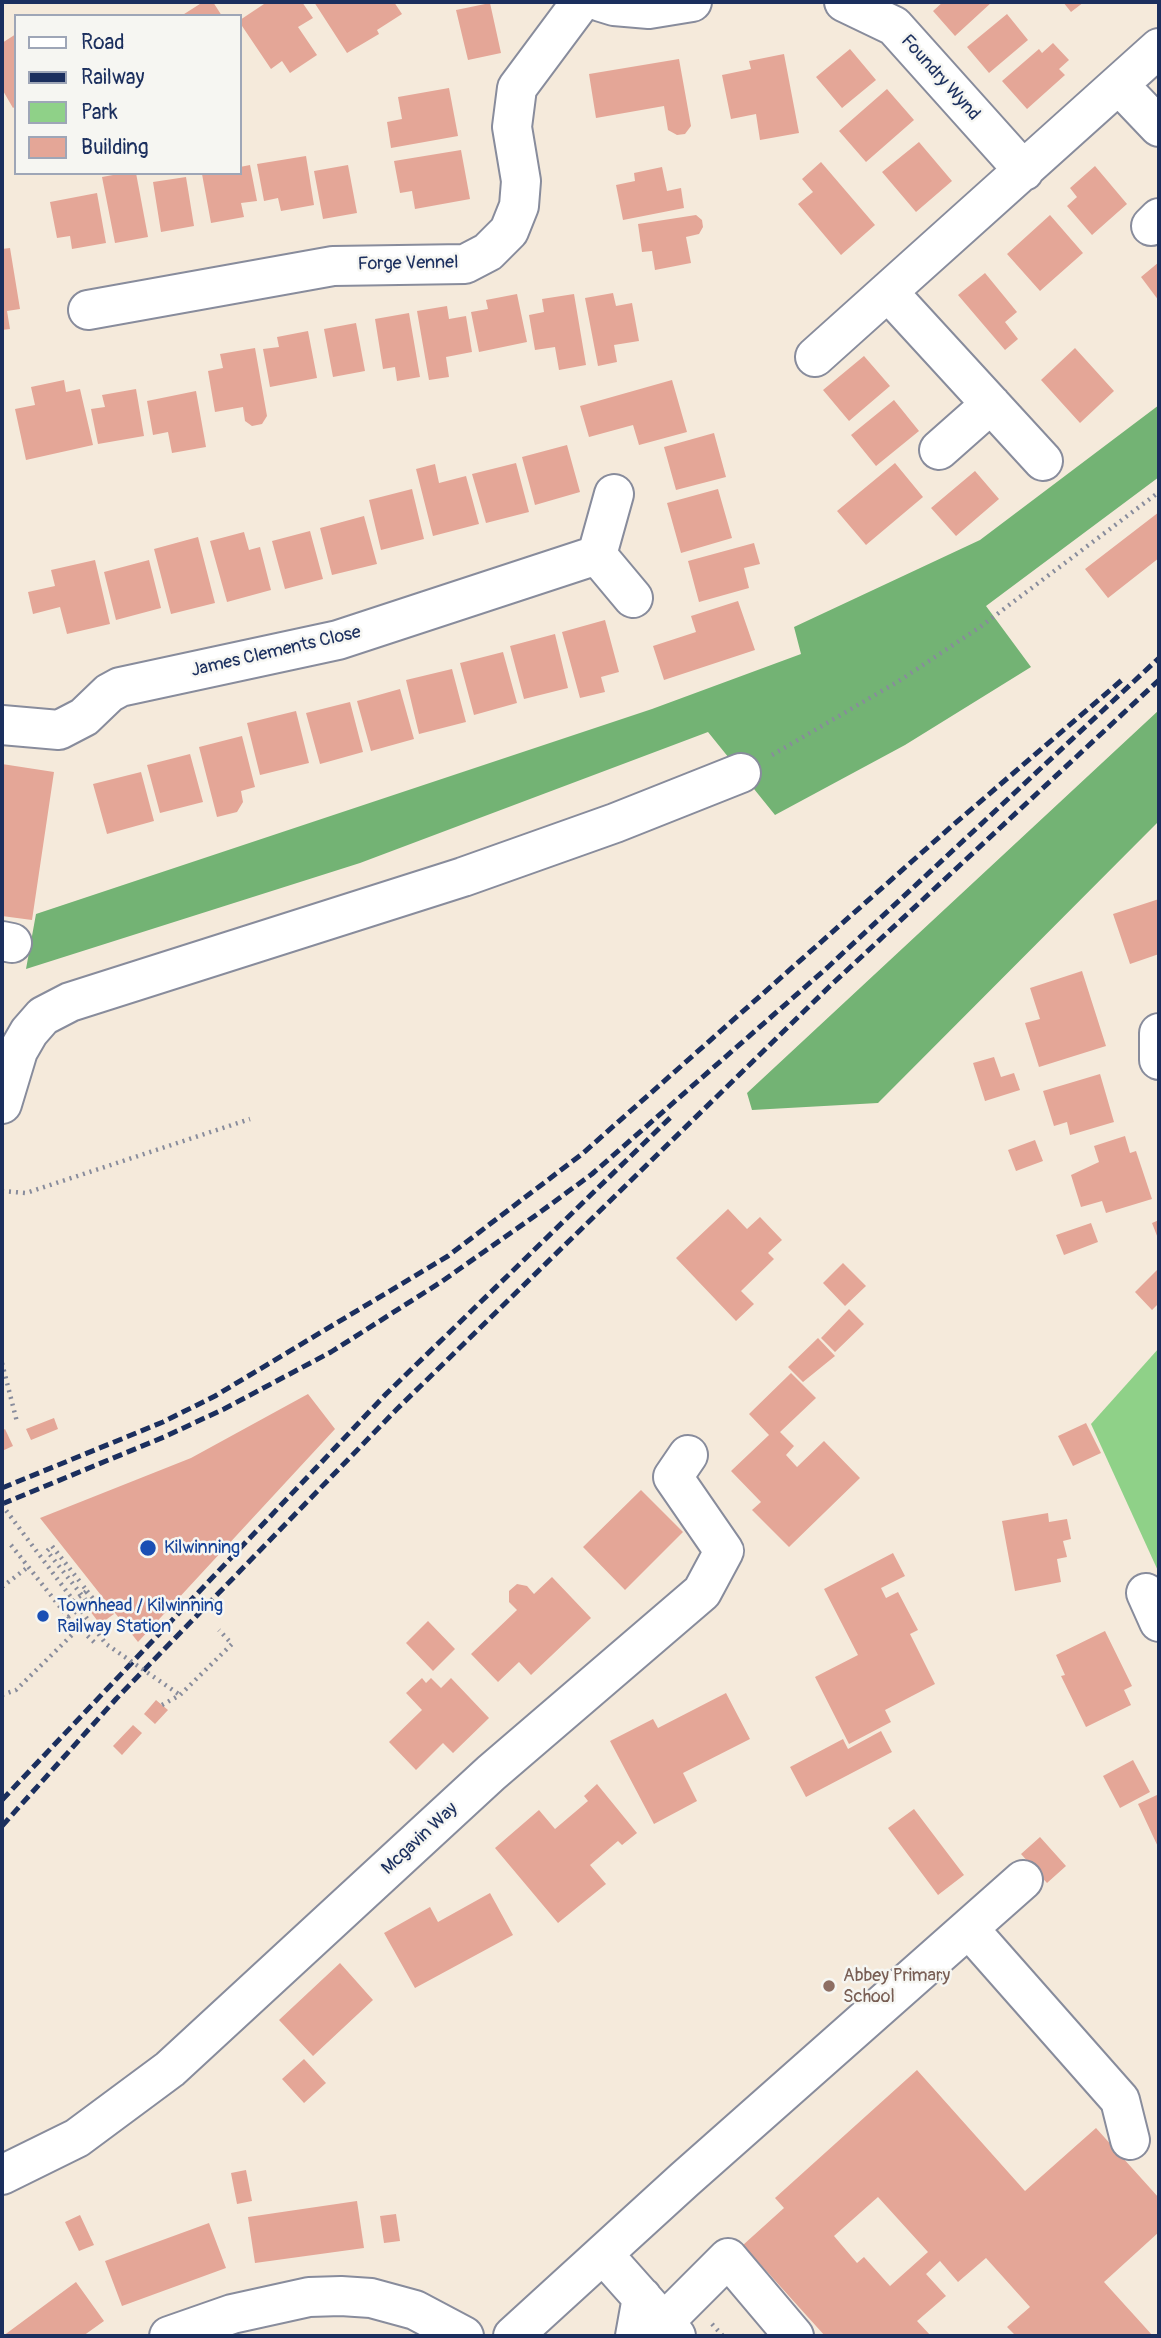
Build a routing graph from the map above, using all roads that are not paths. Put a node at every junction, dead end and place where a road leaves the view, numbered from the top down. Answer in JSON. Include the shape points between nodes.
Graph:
{"nodes":[{"id":1,"x":581,"y":2,"type":"edge"},
{"id":2,"x":601,"y":2,"type":"edge"},
{"id":3,"x":692,"y":2,"type":"edge"},
{"id":4,"x":844,"y":2,"type":"edge"},
{"id":5,"x":1159,"y":48,"type":"edge"},
{"id":6,"x":1119,"y":85,"type":"junction"},
{"id":7,"x":1159,"y":127,"type":"edge"},
{"id":8,"x":1024,"y":171,"type":"junction"},
{"id":9,"x":888,"y":292,"type":"junction"},
{"id":10,"x":88,"y":310,"type":"dead end"},
{"id":11,"x":815,"y":357,"type":"dead end"},
{"id":12,"x":991,"y":404,"type":"junction"},
{"id":13,"x":939,"y":450,"type":"dead end"},
{"id":14,"x":1044,"y":461,"type":"dead end"},
{"id":15,"x":614,"y":494,"type":"dead end"},
{"id":16,"x":597,"y":555,"type":"junction"},
{"id":17,"x":633,"y":598,"type":"dead end"},
{"id":18,"x":2,"y":725,"type":"edge"},
{"id":19,"x":741,"y":773,"type":"road end"},
{"id":20,"x":1159,"y":1033,"type":"edge"},
{"id":21,"x":1159,"y":1060,"type":"edge"},
{"id":22,"x":2,"y":1104,"type":"edge"},
{"id":23,"x":688,"y":1455,"type":"dead end"},
{"id":24,"x":1023,"y":1880,"type":"dead end"},
{"id":25,"x":969,"y":1929,"type":"junction"},
{"id":26,"x":1130,"y":2140,"type":"dead end"},
{"id":27,"x":2,"y":2175,"type":"edge"},
{"id":28,"x":603,"y":2254,"type":"junction"},
{"id":29,"x":654,"y":2323,"type":"edge"},
{"id":30,"x":169,"y":2336,"type":"edge"},
{"id":31,"x":464,"y":2336,"type":"edge"},
{"id":32,"x":513,"y":2336,"type":"edge"},
{"id":33,"x":794,"y":2336,"type":"edge"}],
"edges":[{"from":1,"to":10,"type":"street","name":"Forge Vennel","via":[[517,88],[512,127],[521,181],[519,206],[509,231],[488,252],[465,264],[333,266]]},
{"from":2,"to":3,"type":"street","via":[[649,9]]},
{"from":4,"to":8,"type":"street","name":"Foundry Wynd","via":[[894,26]]},
{"from":5,"to":6,"type":"street"},
{"from":6,"to":7,"type":"street"},
{"from":6,"to":8,"type":"street"},
{"from":8,"to":9,"type":"street"},
{"from":9,"to":11,"type":"street"},
{"from":9,"to":12,"type":"street"},
{"from":12,"to":13,"type":"street"},
{"from":12,"to":14,"type":"street"},
{"from":15,"to":16,"type":"street"},
{"from":16,"to":17,"type":"street"},
{"from":16,"to":18,"type":"street","name":"James Clements Close","via":[[338,640],[120,687],[77,722],[59,730]]},
{"from":19,"to":22,"type":"street","via":[[463,877],[70,1002],[43,1016],[29,1032],[18,1051]]},
{"from":20,"to":21,"type":"street"},
{"from":23,"to":27,"type":"street","name":"Mcgavin Way","via":[[673,1477],[724,1551],[702,1592],[491,1773],[170,2069],[77,2138]]},
{"from":24,"to":25,"type":"street"},
{"from":25,"to":26,"type":"street","via":[[1119,2100]]},
{"from":25,"to":28,"type":"street"},
{"from":28,"to":29,"type":"street"},
{"from":28,"to":32,"type":"street"},
{"from":29,"to":33,"type":"street","via":[[727,2258]]},
{"from":30,"to":31,"type":"street","via":[[232,2314],[309,2297],[341,2296],[415,2309]]}]}
